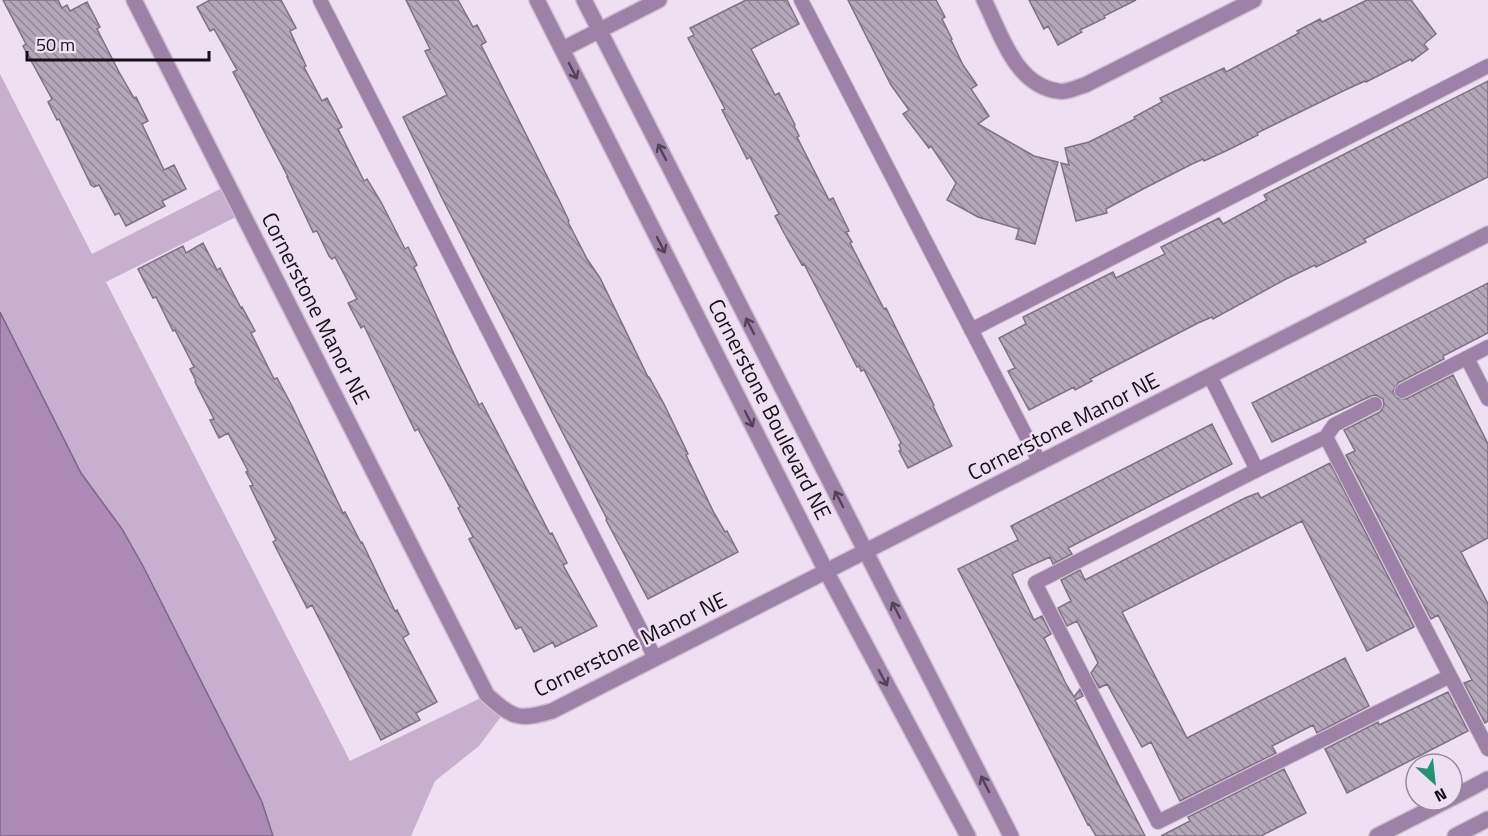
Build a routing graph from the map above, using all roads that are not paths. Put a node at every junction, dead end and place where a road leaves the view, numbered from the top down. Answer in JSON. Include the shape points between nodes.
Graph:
{"nodes":[{"id":1,"x":134,"y":0,"type":"edge"},
{"id":2,"x":320,"y":0,"type":"edge"},
{"id":3,"x":537,"y":0,"type":"edge"},
{"id":4,"x":584,"y":0,"type":"edge"},
{"id":5,"x":659,"y":0,"type":"edge"},
{"id":6,"x":801,"y":0,"type":"edge"},
{"id":7,"x":984,"y":0,"type":"edge"},
{"id":8,"x":1254,"y":0,"type":"edge"},
{"id":9,"x":600,"y":30,"type":"junction"},
{"id":10,"x":563,"y":49,"type":"junction"},
{"id":11,"x":1488,"y":66,"type":"edge"},
{"id":12,"x":1487,"y":236,"type":"edge"},
{"id":13,"x":971,"y":330,"type":"junction"},
{"id":14,"x":1488,"y":347,"type":"edge"},
{"id":15,"x":1467,"y":358,"type":"junction"},
{"id":16,"x":1210,"y":376,"type":"junction"},
{"id":17,"x":1402,"y":391,"type":"dead end"},
{"id":18,"x":1488,"y":399,"type":"edge"},
{"id":19,"x":1375,"y":404,"type":"dead end"},
{"id":20,"x":1326,"y":437,"type":"junction"},
{"id":21,"x":1040,"y":463,"type":"junction"},
{"id":22,"x":1257,"y":470,"type":"junction"},
{"id":23,"x":866,"y":552,"type":"junction"},
{"id":24,"x":826,"y":571,"type":"junction"},
{"id":25,"x":655,"y":658,"type":"junction"},
{"id":26,"x":1450,"y":676,"type":"junction"},
{"id":27,"x":1488,"y":749,"type":"edge"},
{"id":28,"x":1488,"y":779,"type":"edge"},
{"id":29,"x":1464,"y":792,"type":"edge"},
{"id":30,"x":1424,"y":812,"type":"edge"},
{"id":31,"x":1488,"y":819,"type":"edge"},
{"id":32,"x":968,"y":836,"type":"edge"},
{"id":33,"x":1011,"y":836,"type":"edge"},
{"id":34,"x":1377,"y":836,"type":"edge"},
{"id":35,"x":1455,"y":836,"type":"edge"}],
"edges":[{"from":1,"to":25,"type":"street","name":"Cornerstone Manor NE","via":[[487,695],[505,711],[521,717],[534,716],[552,711]]},
{"from":2,"to":25,"type":"lane"},
{"from":3,"to":10,"type":"street","name":"Cornerstone Boulevard NE"},
{"from":4,"to":9,"type":"street","name":"Cornerstone Boulevard NE"},
{"from":5,"to":9,"type":"street"},
{"from":6,"to":13,"type":"lane"},
{"from":7,"to":8,"type":"street","via":[[1019,69],[1038,85],[1060,92],[1086,85]]},
{"from":9,"to":10,"type":"street"},
{"from":23,"to":9,"type":"street","name":"Cornerstone Boulevard NE","one_way":true},
{"from":10,"to":24,"type":"street","name":"Cornerstone Boulevard NE","one_way":true},
{"from":11,"to":13,"type":"lane"},
{"from":12,"to":16,"type":"street","name":"Cornerstone Manor NE"},
{"from":13,"to":21,"type":"lane"},
{"from":14,"to":15,"type":"lane"},
{"from":15,"to":17,"type":"lane"},
{"from":15,"to":18,"type":"lane"},
{"from":16,"to":21,"type":"street","name":"Cornerstone Manor NE"},
{"from":16,"to":22,"type":"lane"},
{"from":19,"to":20,"type":"lane","via":[[1334,425]]},
{"from":20,"to":22,"type":"lane"},
{"from":20,"to":26,"type":"lane"},
{"from":21,"to":23,"type":"street","name":"Cornerstone Manor NE"},
{"from":22,"to":26,"type":"lane","via":[[1035,583],[1158,822]]},
{"from":23,"to":24,"type":"street","name":"Cornerstone Manor NE"},
{"from":33,"to":23,"type":"street","name":"Cornerstone Boulevard NE","one_way":true},
{"from":24,"to":25,"type":"street","name":"Cornerstone Manor NE"},
{"from":24,"to":32,"type":"street","name":"Cornerstone Boulevard NE","one_way":true},
{"from":26,"to":27,"type":"lane"},
{"from":28,"to":29,"type":"street"},
{"from":30,"to":34,"type":"street"},
{"from":31,"to":35,"type":"street"}]}
